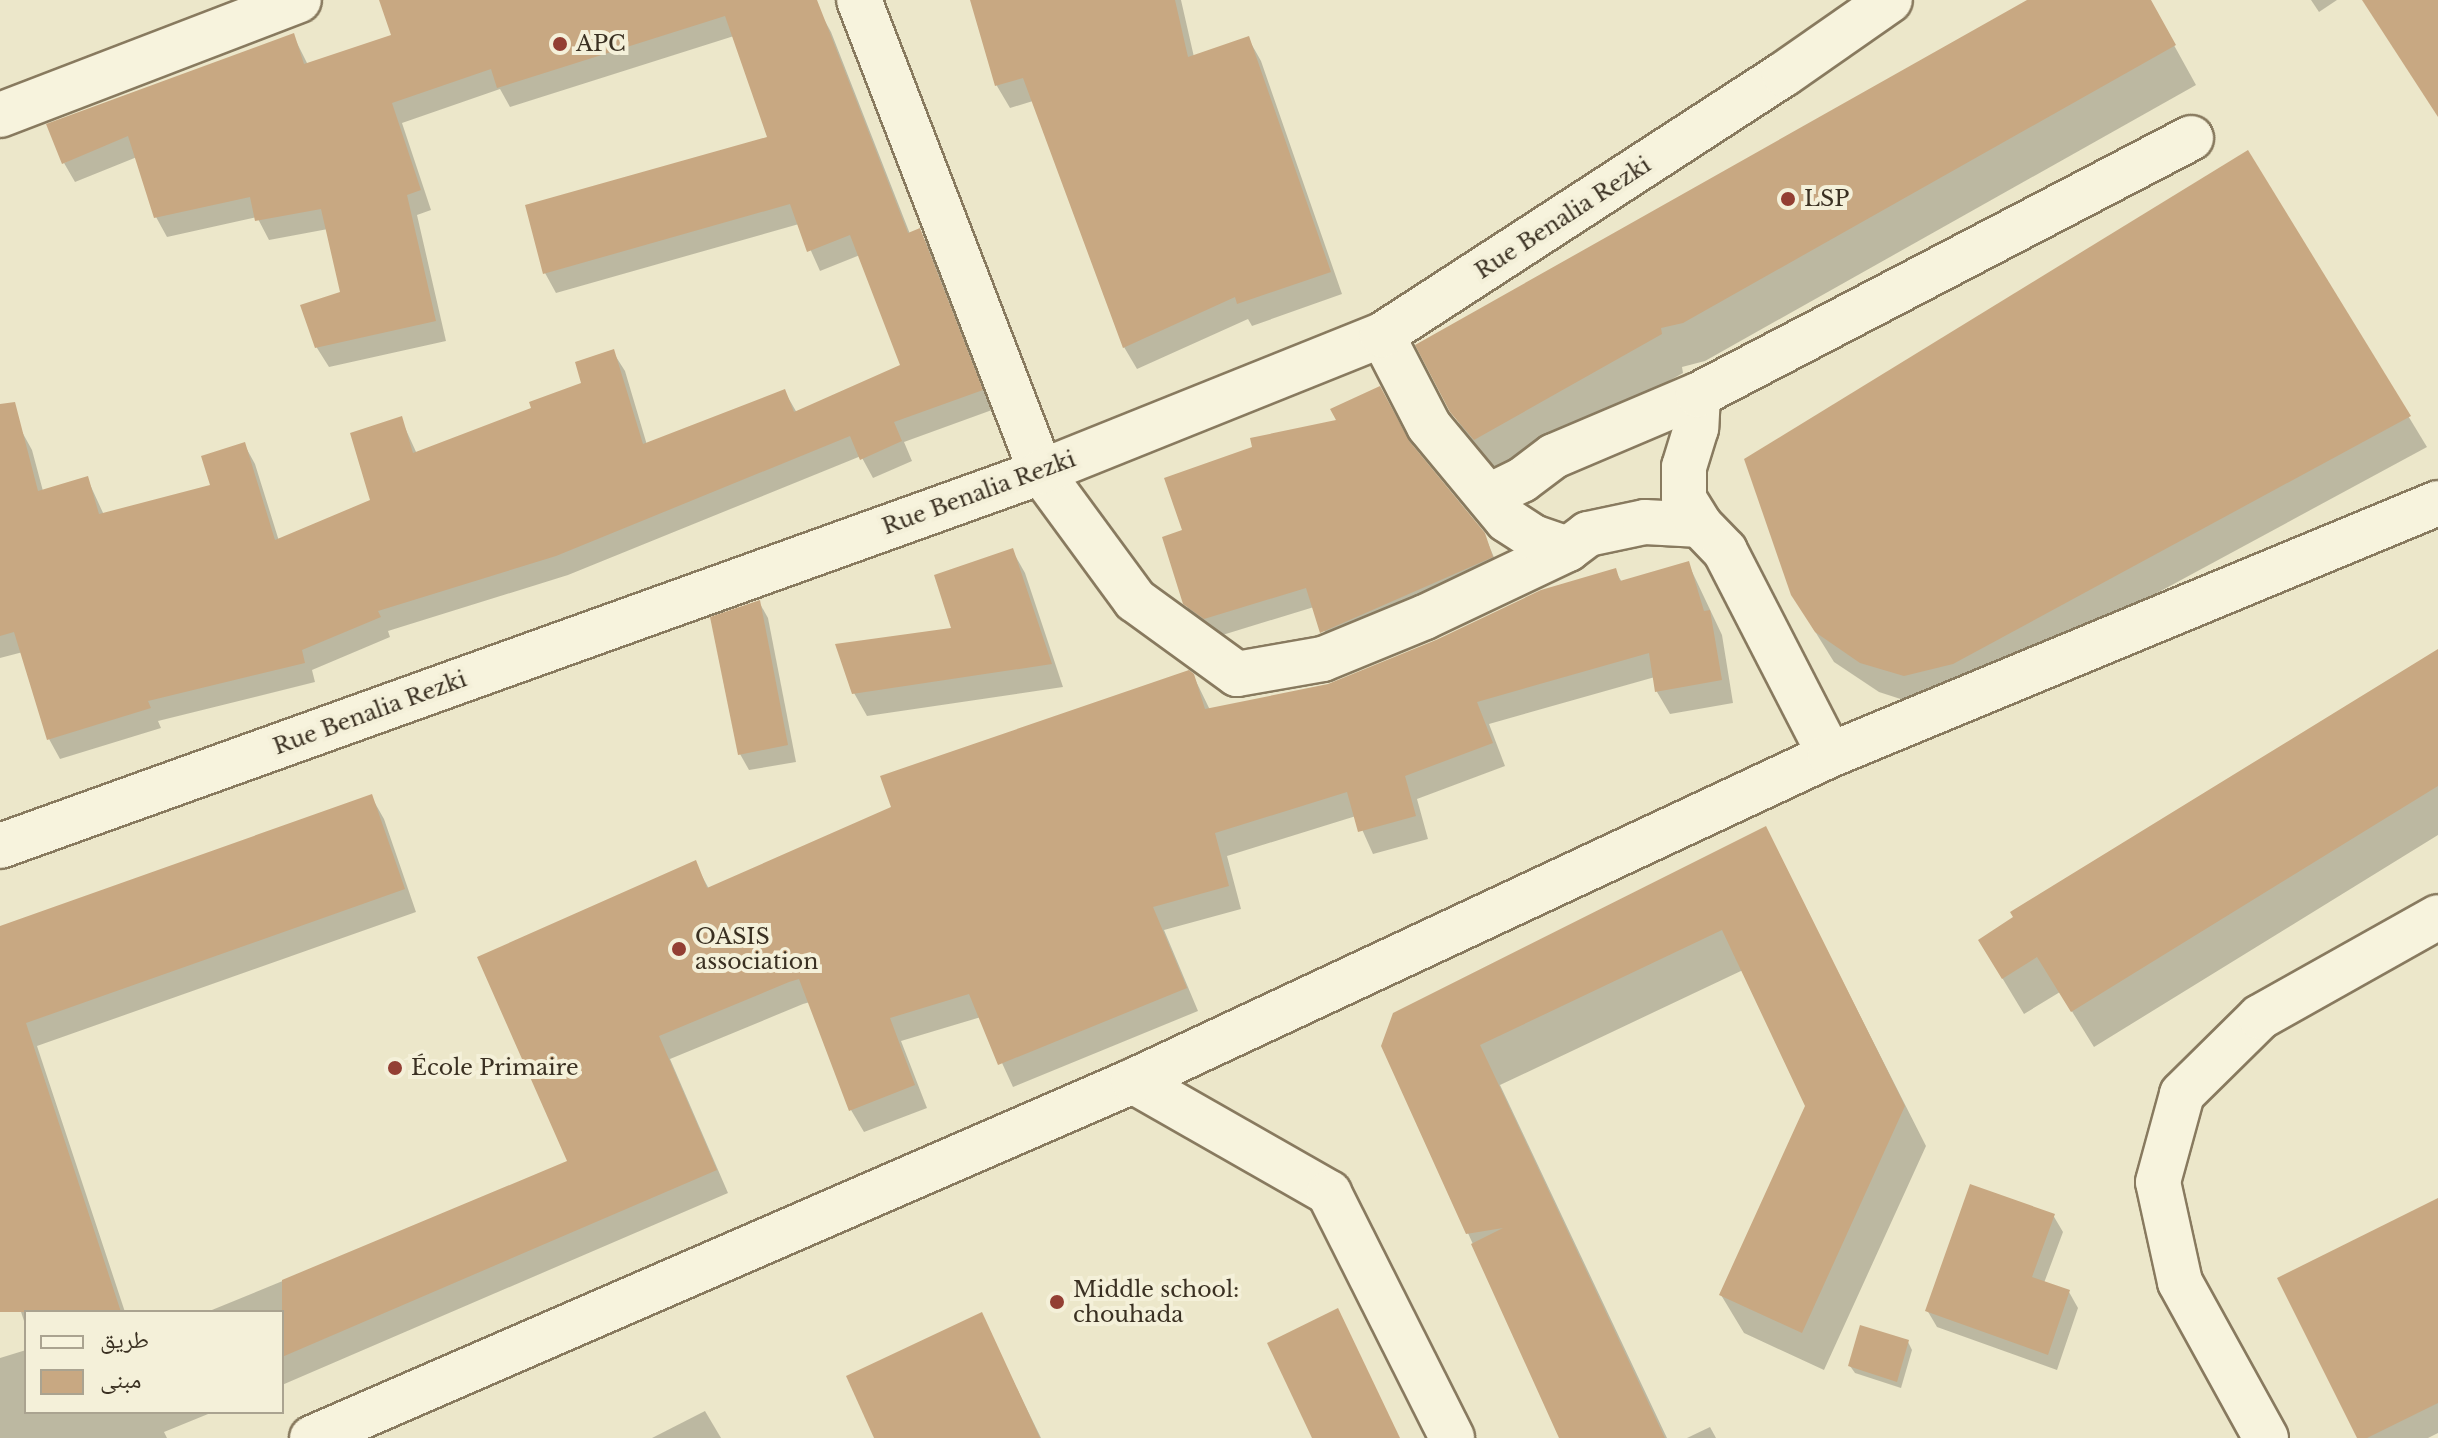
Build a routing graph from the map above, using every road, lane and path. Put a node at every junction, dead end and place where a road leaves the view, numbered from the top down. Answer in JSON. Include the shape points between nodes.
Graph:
{"nodes":[{"id":1,"x":299,"y":0,"type":"edge"},
{"id":2,"x":859,"y":0,"type":"edge"},
{"id":3,"x":1890,"y":0,"type":"edge"},
{"id":4,"x":0,"y":115,"type":"edge"},
{"id":5,"x":2191,"y":138,"type":"dead end"},
{"id":6,"x":1382,"y":335,"type":"junction"},
{"id":7,"x":1698,"y":395,"type":"junction"},
{"id":8,"x":1041,"y":472,"type":"junction"},
{"id":9,"x":1489,"y":496,"type":"junction"},
{"id":10,"x":2438,"y":503,"type":"edge"},
{"id":11,"x":1700,"y":525,"type":"junction"},
{"id":12,"x":1568,"y":549,"type":"junction"},
{"id":13,"x":1830,"y":755,"type":"junction"},
{"id":14,"x":0,"y":846,"type":"edge"},
{"id":15,"x":2438,"y":917,"type":"edge"},
{"id":16,"x":1133,"y":1081,"type":"junction"},
{"id":17,"x":312,"y":1438,"type":"edge"},
{"id":18,"x":1452,"y":1438,"type":"edge"},
{"id":19,"x":2266,"y":1438,"type":"edge"}],
"edges":[{"from":1,"to":4,"type":"street"},
{"from":2,"to":8,"type":"street"},
{"from":3,"to":6,"type":"street","name":"Rue Benalia Rezki"},
{"from":5,"to":7,"type":"street"},
{"from":6,"to":8,"type":"street","name":"Rue Benalia Rezki"},
{"from":6,"to":9,"type":"street","via":[[1429,426]]},
{"from":7,"to":9,"type":"street","via":[[1554,456]]},
{"from":7,"to":11,"type":"street","via":[[1696,428],[1684,467],[1684,499]]},
{"from":8,"to":12,"type":"street","via":[[1135,600],[1237,674],[1323,659]]},
{"from":8,"to":14,"type":"street","name":"Rue Benalia Rezki"},
{"from":9,"to":12,"type":"street","via":[[1507,520],[1533,537]]},
{"from":10,"to":13,"type":"street"},
{"from":11,"to":12,"type":"street","via":[[1645,522],[1588,534]]},
{"from":11,"to":13,"type":"street","via":[[1725,551]]},
{"from":13,"to":16,"type":"street"},
{"from":15,"to":19,"type":"street","via":[[2260,1017],[2182,1094],[2158,1182],[2180,1282]]},
{"from":16,"to":17,"type":"street"},
{"from":16,"to":18,"type":"street","via":[[1329,1193]]}]}
